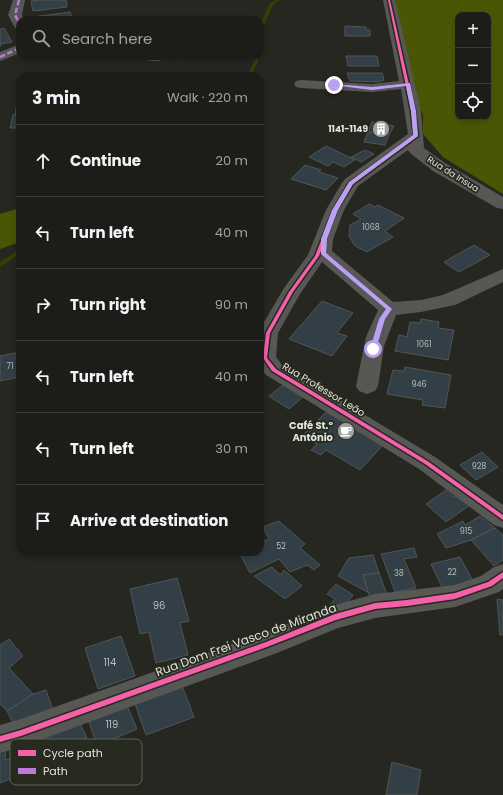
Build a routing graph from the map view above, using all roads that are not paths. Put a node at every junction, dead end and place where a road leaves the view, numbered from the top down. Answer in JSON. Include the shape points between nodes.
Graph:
{"nodes":[{"id":1,"x":19,"y":0,"type":"edge"},
{"id":2,"x":389,"y":0,"type":"edge"},
{"id":3,"x":16,"y":17,"type":"edge"},
{"id":4,"x":16,"y":50,"type":"edge"},
{"id":5,"x":0,"y":57,"type":"edge"},
{"id":6,"x":301,"y":84,"type":"dead end"},
{"id":7,"x":408,"y":84,"type":"junction"},
{"id":8,"x":416,"y":136,"type":"junction"},
{"id":9,"x":503,"y":204,"type":"edge"},
{"id":10,"x":324,"y":239,"type":"junction"},
{"id":11,"x":503,"y":276,"type":"edge"},
{"id":12,"x":389,"y":309,"type":"junction"},
{"id":13,"x":264,"y":351,"type":"edge"},
{"id":14,"x":264,"y":362,"type":"edge"},
{"id":15,"x":367,"y":386,"type":"dead end"},
{"id":16,"x":503,"y":518,"type":"edge"},
{"id":17,"x":503,"y":575,"type":"edge"},
{"id":18,"x":0,"y":739,"type":"edge"}],
"edges":[{"from":1,"to":3,"type":"street"},
{"from":2,"to":7,"type":"street"},
{"from":4,"to":5,"type":"street"},
{"from":6,"to":7,"type":"street","via":[[372,88]]},
{"from":7,"to":8,"type":"street"},
{"from":8,"to":9,"type":"street","name":"Rua da Insua","via":[[416,150]]},
{"from":8,"to":10,"type":"street","name":"Rua Professor Leão","via":[[351,183],[335,210]]},
{"from":10,"to":12,"type":"street","via":[[323,253]]},
{"from":10,"to":13,"type":"street","name":"Rua Professor Leão","via":[[317,256],[291,292],[268,333]]},
{"from":11,"to":12,"type":"street","via":[[448,300]]},
{"from":12,"to":15,"type":"street","via":[[382,319],[373,349]]},
{"from":14,"to":16,"type":"street","name":"Rua Professor Leão","via":[[427,463]]},
{"from":17,"to":18,"type":"street","name":"Rua Dom Frei Vasco de Miranda","via":[[490,584],[454,596],[374,606],[335,617],[267,644]]}]}
